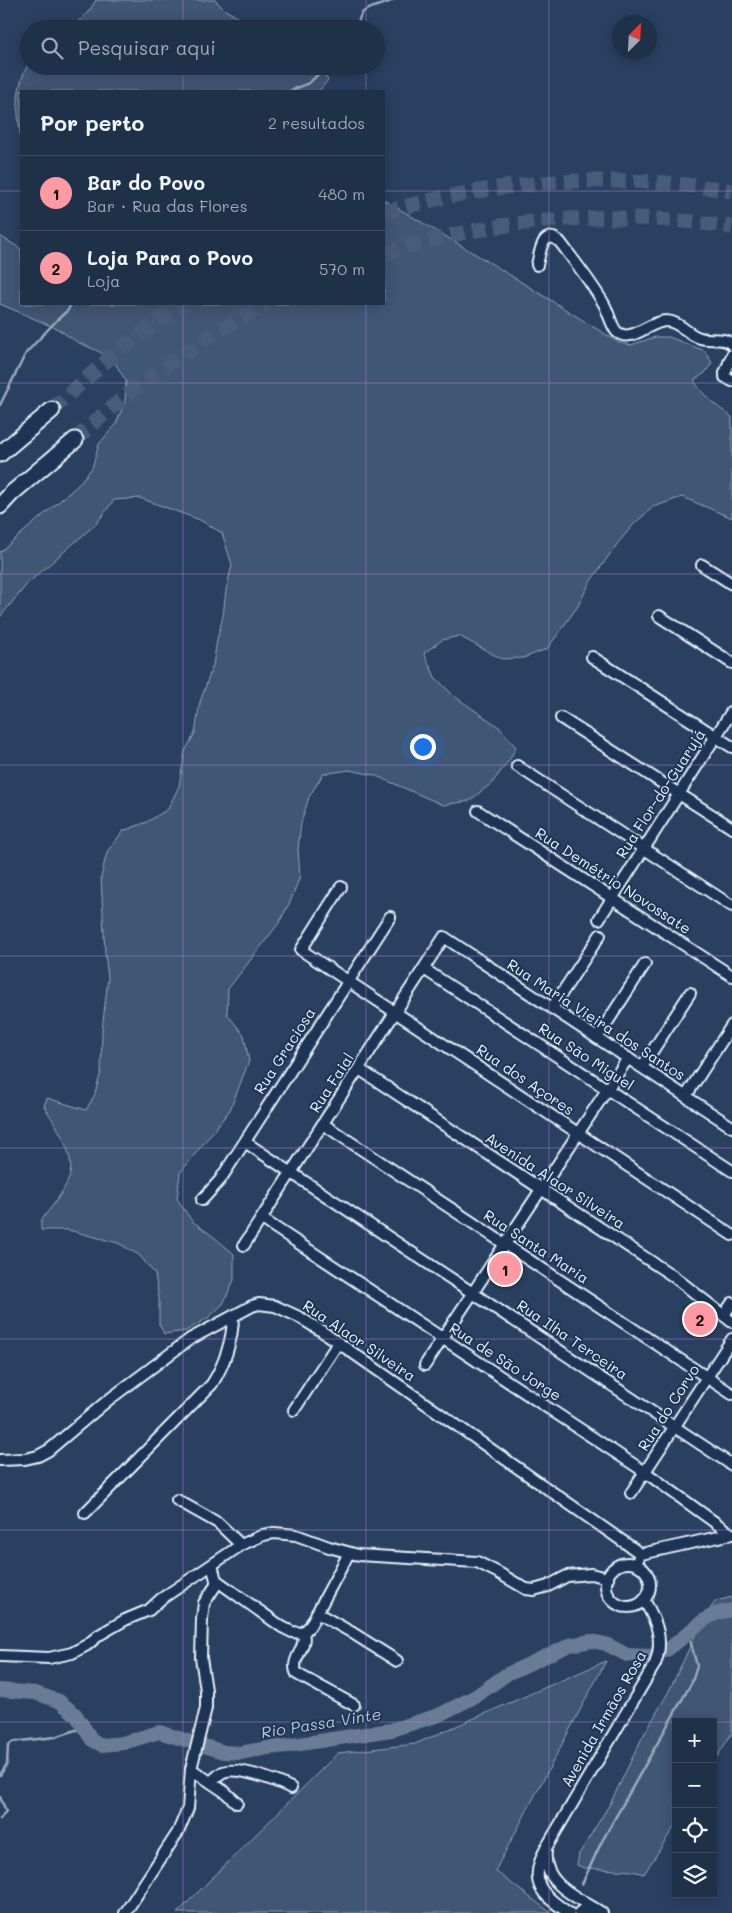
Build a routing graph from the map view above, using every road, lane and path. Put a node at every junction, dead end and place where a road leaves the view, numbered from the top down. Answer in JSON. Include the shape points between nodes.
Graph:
{"nodes":[{"id":1,"x":537,"y":266,"type":"dead end"},
{"id":2,"x":732,"y":345,"type":"edge"},
{"id":3,"x":732,"y":355,"type":"edge"},
{"id":4,"x":732,"y":381,"type":"edge"},
{"id":5,"x":52,"y":410,"type":"tunnel mouth"},
{"id":6,"x":74,"y":440,"type":"tunnel mouth"},
{"id":7,"x":0,"y":454,"type":"edge"},
{"id":8,"x":0,"y":506,"type":"edge"},
{"id":9,"x":702,"y":565,"type":"dead end"},
{"id":10,"x":732,"y":584,"type":"edge"},
{"id":11,"x":659,"y":616,"type":"dead end"},
{"id":12,"x":592,"y":657,"type":"dead end"},
{"id":13,"x":732,"y":663,"type":"edge"},
{"id":14,"x":732,"y":711,"type":"edge"},
{"id":15,"x":560,"y":718,"type":"dead end"},
{"id":16,"x":716,"y":736,"type":"junction"},
{"id":17,"x":732,"y":747,"type":"edge"},
{"id":18,"x":517,"y":766,"type":"dead end"},
{"id":19,"x":679,"y":794,"type":"junction"},
{"id":20,"x":478,"y":811,"type":"dead end"},
{"id":21,"x":732,"y":828,"type":"edge"},
{"id":22,"x":644,"y":848,"type":"junction"},
{"id":23,"x":341,"y":887,"type":"dead end"},
{"id":24,"x":612,"y":898,"type":"junction"},
{"id":25,"x":732,"y":906,"type":"edge"},
{"id":26,"x":390,"y":917,"type":"dead end"},
{"id":27,"x":599,"y":919,"type":"dead end"},
{"id":28,"x":600,"y":935,"type":"dead end"},
{"id":29,"x":444,"y":937,"type":"joint"},
{"id":30,"x":645,"y":964,"type":"dead end"},
{"id":31,"x":424,"y":969,"type":"junction"},
{"id":32,"x":732,"y":976,"type":"edge"},
{"id":33,"x":348,"y":981,"type":"junction"},
{"id":34,"x":690,"y":993,"type":"dead end"},
{"id":35,"x":552,"y":1008,"type":"junction"},
{"id":36,"x":396,"y":1012,"type":"junction"},
{"id":37,"x":732,"y":1025,"type":"edge"},
{"id":38,"x":597,"y":1038,"type":"junction"},
{"id":39,"x":628,"y":1058,"type":"junction"},
{"id":40,"x":642,"y":1067,"type":"junction"},
{"id":41,"x":359,"y":1069,"type":"junction"},
{"id":42,"x":607,"y":1089,"type":"junction"},
{"id":43,"x":686,"y":1096,"type":"junction"},
{"id":44,"x":323,"y":1124,"type":"junction"},
{"id":45,"x":732,"y":1127,"type":"edge"},
{"id":46,"x":578,"y":1133,"type":"junction"},
{"id":47,"x":245,"y":1142,"type":"junction"},
{"id":48,"x":732,"y":1171,"type":"edge"},
{"id":49,"x":291,"y":1173,"type":"junction"},
{"id":50,"x":541,"y":1189,"type":"junction"},
{"id":51,"x":202,"y":1200,"type":"dead end"},
{"id":52,"x":262,"y":1219,"type":"junction"},
{"id":53,"x":732,"y":1235,"type":"edge"},
{"id":54,"x":505,"y":1244,"type":"junction"},
{"id":55,"x":244,"y":1245,"type":"dead end"},
{"id":56,"x":473,"y":1293,"type":"junction"},
{"id":57,"x":732,"y":1303,"type":"edge"},
{"id":58,"x":232,"y":1316,"type":"junction"},
{"id":59,"x":728,"y":1319,"type":"edge"},
{"id":60,"x":442,"y":1339,"type":"junction"},
{"id":61,"x":732,"y":1339,"type":"edge"},
{"id":62,"x":338,"y":1343,"type":"junction"},
{"id":63,"x":426,"y":1365,"type":"dead end"},
{"id":64,"x":707,"y":1378,"type":"junction"},
{"id":65,"x":732,"y":1394,"type":"edge"},
{"id":66,"x":294,"y":1410,"type":"dead end"},
{"id":67,"x":675,"y":1427,"type":"junction"},
{"id":68,"x":0,"y":1460,"type":"edge"},
{"id":69,"x":732,"y":1465,"type":"edge"},
{"id":70,"x":645,"y":1472,"type":"junction"},
{"id":71,"x":632,"y":1493,"type":"dead end"},
{"id":72,"x":177,"y":1500,"type":"dead end"},
{"id":73,"x":85,"y":1513,"type":"dead end"},
{"id":74,"x":731,"y":1534,"type":"edge"},
{"id":75,"x":241,"y":1545,"type":"junction"},
{"id":76,"x":349,"y":1553,"type":"junction"},
{"id":77,"x":641,"y":1554,"type":"junction"},
{"id":78,"x":212,"y":1565,"type":"junction"},
{"id":79,"x":635,"y":1565,"type":"junction"},
{"id":80,"x":608,"y":1578,"type":"junction"},
{"id":81,"x":216,"y":1580,"type":"junction"},
{"id":82,"x":644,"y":1600,"type":"junction"},
{"id":83,"x":317,"y":1612,"type":"junction"},
{"id":84,"x":303,"y":1633,"type":"junction"},
{"id":85,"x":0,"y":1656,"type":"edge"},
{"id":86,"x":397,"y":1661,"type":"dead end"},
{"id":87,"x":354,"y":1705,"type":"dead end"},
{"id":88,"x":191,"y":1769,"type":"junction"},
{"id":89,"x":211,"y":1782,"type":"junction"},
{"id":90,"x":291,"y":1788,"type":"dead end"},
{"id":91,"x":237,"y":1803,"type":"dead end"},
{"id":92,"x":546,"y":1848,"type":"junction"},
{"id":93,"x":544,"y":1894,"type":"junction"},
{"id":94,"x":572,"y":1894,"type":"junction"},
{"id":95,"x":124,"y":1913,"type":"edge"},
{"id":96,"x":569,"y":1913,"type":"edge"},
{"id":97,"x":579,"y":1913,"type":"edge"},
{"id":98,"x":593,"y":1913,"type":"edge"},
{"id":99,"x":602,"y":1913,"type":"edge"}],
"edges":[{"from":1,"to":2,"type":"street","via":[[544,240],[554,237],[597,293],[616,331],[622,335],[634,335],[659,322],[668,321],[691,335],[705,340],[727,341]]},
{"from":3,"to":4,"type":"street","via":[[725,377]]},
{"from":5,"to":7,"type":"highway"},
{"from":6,"to":8,"type":"highway"},
{"from":9,"to":10,"type":"street"},
{"from":11,"to":13,"type":"street"},
{"from":12,"to":16,"type":"street"},
{"from":14,"to":16,"type":"street","name":"Rua Flor-do-Guarujá"},
{"from":15,"to":19,"type":"street"},
{"from":16,"to":17,"type":"street"},
{"from":16,"to":19,"type":"street","name":"Rua Flor-do-Guarujá"},
{"from":18,"to":22,"type":"street"},
{"from":19,"to":21,"type":"street"},
{"from":19,"to":22,"type":"street","name":"Rua Flor-do-Guarujá"},
{"from":20,"to":24,"type":"street","name":"Rua Demétrio Novossate"},
{"from":22,"to":24,"type":"street","name":"Rua Flor-do-Guarujá"},
{"from":22,"to":25,"type":"street"},
{"from":23,"to":33,"type":"street","name":"Rua dos Açores","via":[[301,950]]},
{"from":24,"to":27,"type":"street","name":"Rua Flor-do-Guarujá"},
{"from":24,"to":32,"type":"street","name":"Rua Demétrio Novossate"},
{"from":26,"to":33,"type":"street","name":"Rua Graciosa"},
{"from":28,"to":35,"type":"street"},
{"from":29,"to":31,"type":"street","name":"Rua Faial"},
{"from":29,"to":35,"type":"street","name":"Rua Maria Vieira dos Santos"},
{"from":30,"to":38,"type":"street"},
{"from":31,"to":36,"type":"street","name":"Rua Faial"},
{"from":31,"to":42,"type":"street","name":"Rua São Miguel"},
{"from":33,"to":36,"type":"street","name":"Rua dos Açores"},
{"from":33,"to":47,"type":"street","name":"Rua Graciosa"},
{"from":34,"to":40,"type":"street"},
{"from":35,"to":38,"type":"street","name":"Rua Maria Vieira dos Santos"},
{"from":36,"to":41,"type":"street","name":"Rua Faial"},
{"from":36,"to":46,"type":"street","name":"Rua dos Açores"},
{"from":37,"to":43,"type":"street"},
{"from":38,"to":39,"type":"street","name":"Rua Maria Vieira dos Santos"},
{"from":39,"to":40,"type":"street","name":"Rua Maria Vieira dos Santos"},
{"from":39,"to":42,"type":"street"},
{"from":40,"to":43,"type":"street","name":"Rua Maria Vieira dos Santos"},
{"from":41,"to":44,"type":"street","name":"Rua Faial"},
{"from":41,"to":50,"type":"street","name":"Avenida Alaor Silveira"},
{"from":42,"to":46,"type":"street"},
{"from":42,"to":48,"type":"street","name":"Rua São Miguel"},
{"from":43,"to":45,"type":"street","name":"Rua Maria Vieira dos Santos"},
{"from":44,"to":49,"type":"street","name":"Rua Faial"},
{"from":44,"to":54,"type":"street","name":"Rua Santa Maria"},
{"from":46,"to":50,"type":"street"},
{"from":46,"to":53,"type":"street","name":"Rua dos Açores"},
{"from":47,"to":49,"type":"street","name":"Rua Ilha Terceira"},
{"from":47,"to":51,"type":"street","name":"Rua Graciosa","via":[[217,1184]]},
{"from":49,"to":52,"type":"street","name":"Rua Faial"},
{"from":49,"to":56,"type":"street","name":"Rua Ilha Terceira"},
{"from":50,"to":54,"type":"street"},
{"from":50,"to":59,"type":"street","name":"Avenida Alaor Silveira","via":[[673,1276]]},
{"from":52,"to":55,"type":"street","name":"Rua Faial"},
{"from":52,"to":60,"type":"street","name":"Rua de São Jorge"},
{"from":54,"to":56,"type":"street"},
{"from":54,"to":64,"type":"street","name":"Rua Santa Maria"},
{"from":56,"to":60,"type":"street"},
{"from":56,"to":67,"type":"street","name":"Rua Ilha Terceira"},
{"from":57,"to":59,"type":"street"},
{"from":58,"to":62,"type":"street","name":"Rua Alaor Silveira","via":[[258,1304],[274,1306],[299,1317]]},
{"from":58,"to":68,"type":"street","name":"Rua Alaor Silveira","via":[[190,1339],[49,1450],[25,1459]]},
{"from":58,"to":73,"type":"street","via":[[227,1351],[212,1384]]},
{"from":60,"to":63,"type":"street"},
{"from":60,"to":70,"type":"street","name":"Rua de São Jorge"},
{"from":61,"to":64,"type":"street","name":"Rua do Corvo"},
{"from":62,"to":66,"type":"street"},
{"from":62,"to":77,"type":"street","name":"Rua Alaor Silveira"},
{"from":64,"to":65,"type":"street","name":"Rua Santa Maria"},
{"from":64,"to":67,"type":"street","name":"Rua do Corvo"},
{"from":67,"to":69,"type":"street","name":"Rua Ilha Terceira"},
{"from":67,"to":70,"type":"street","name":"Rua do Corvo"},
{"from":70,"to":71,"type":"street","name":"Rua do Corvo"},
{"from":70,"to":74,"type":"street","name":"Rua de São Jorge"},
{"from":72,"to":75,"type":"street","via":[[218,1523]]},
{"from":74,"to":77,"type":"street"},
{"from":75,"to":76,"type":"street","via":[[263,1535],[285,1533]]},
{"from":75,"to":78,"type":"street"},
{"from":76,"to":80,"type":"street","via":[[477,1562],[526,1589],[534,1590],[574,1575]]},
{"from":76,"to":83,"type":"street"},
{"from":77,"to":79,"type":"street"},
{"from":78,"to":81,"type":"street"},
{"from":78,"to":85,"type":"street","via":[[149,1610],[125,1620],[72,1653],[49,1658]]},
{"from":79,"to":80,"type":"street","via":[[619,1566]]},
{"from":79,"to":82,"type":"street","via":[[646,1572],[649,1580],[650,1589]]},
{"from":80,"to":82,"type":"street","via":[[608,1591],[615,1602],[632,1606]]},
{"from":81,"to":84,"type":"street","via":[[282,1627]]},
{"from":81,"to":88,"type":"street","via":[[203,1609],[201,1658],[207,1700]]},
{"from":82,"to":92,"type":"street","name":"Avenida Irmãos Rosa","via":[[659,1630],[655,1664]]},
{"from":83,"to":84,"type":"street"},
{"from":83,"to":86,"type":"street"},
{"from":84,"to":87,"type":"street","via":[[304,1642],[294,1665],[297,1674]]},
{"from":88,"to":89,"type":"street"},
{"from":88,"to":95,"type":"street","via":[[189,1803],[183,1822]]},
{"from":89,"to":90,"type":"street","via":[[221,1773],[233,1770]]},
{"from":89,"to":91,"type":"street"},
{"from":92,"to":93,"type":"street","name":"Avenida Irmãos Rosa","via":[[536,1876]]},
{"from":92,"to":94,"type":"street","via":[[549,1874]]},
{"from":93,"to":94,"type":"street","via":[[568,1907],[575,1902]]},
{"from":93,"to":96,"type":"street"},
{"from":94,"to":99,"type":"street"},
{"from":97,"to":98,"type":"street","via":[[584,1909]]}]}
